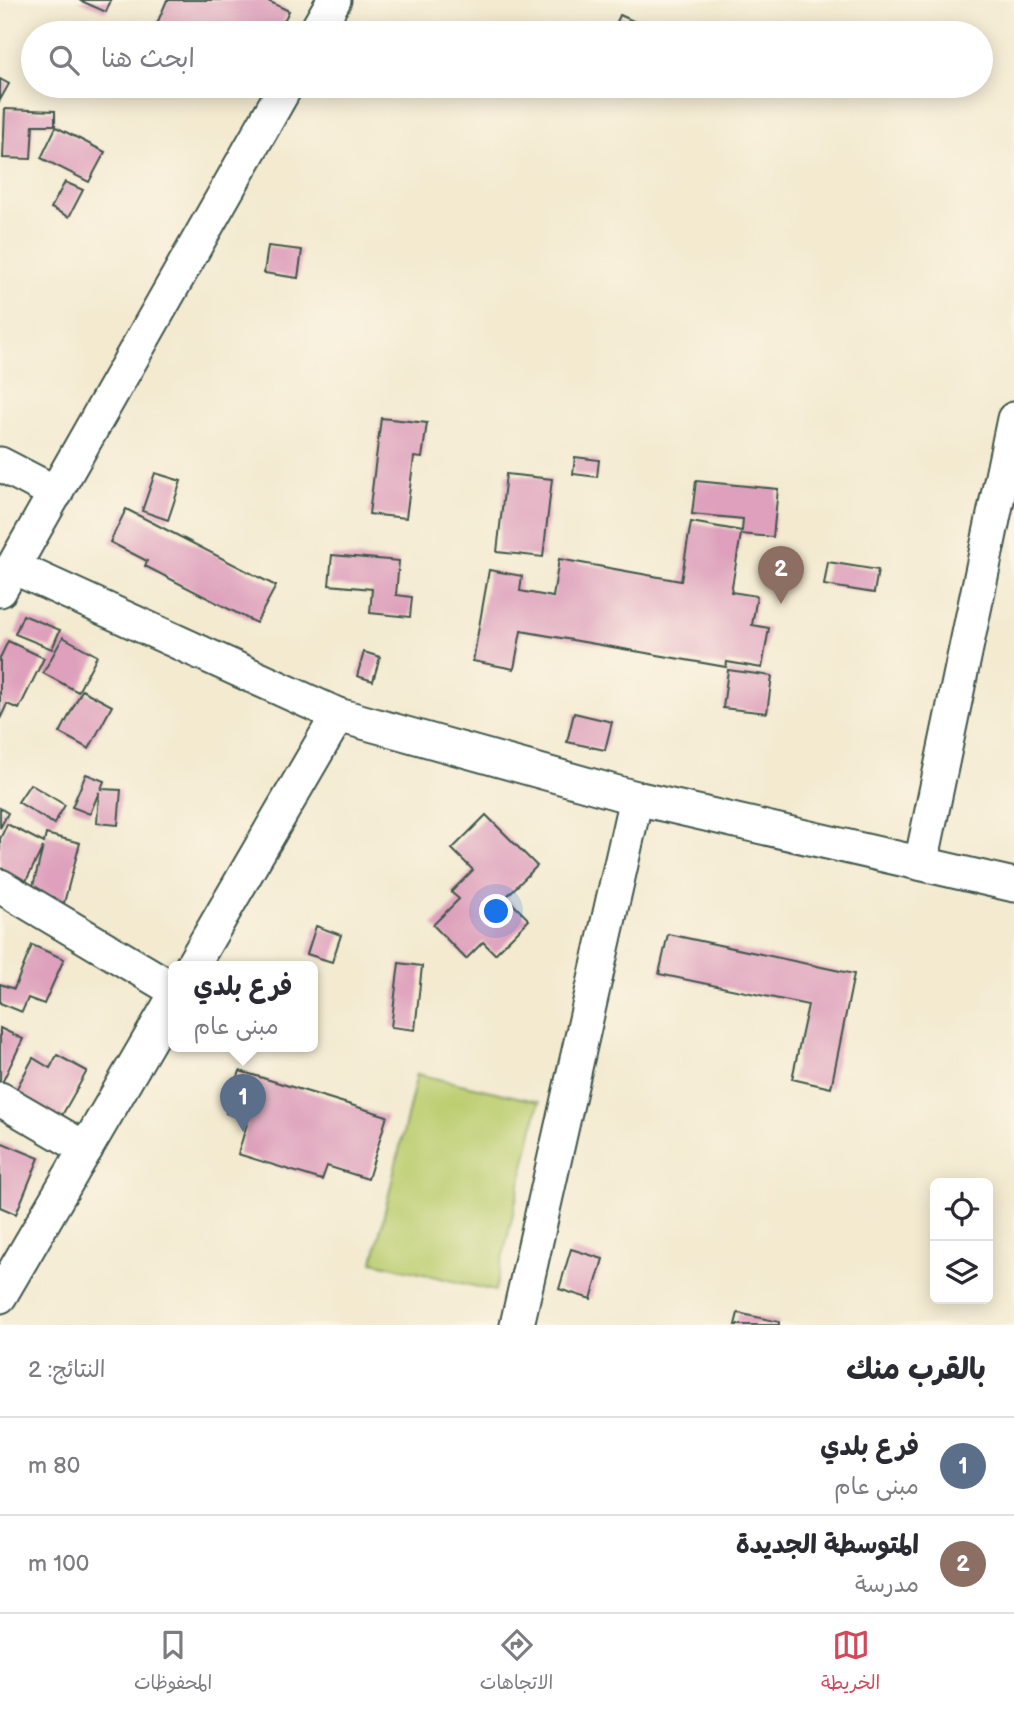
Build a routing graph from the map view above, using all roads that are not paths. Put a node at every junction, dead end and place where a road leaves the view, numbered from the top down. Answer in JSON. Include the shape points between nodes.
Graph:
{"nodes":[{"id":1,"x":334,"y":0,"type":"edge"},
{"id":2,"x":322,"y":21,"type":"edge"},
{"id":3,"x":279,"y":98,"type":"edge"},
{"id":4,"x":1014,"y":419,"type":"edge"},
{"id":5,"x":0,"y":464,"type":"edge"},
{"id":6,"x":56,"y":493,"type":"junction"},
{"id":7,"x":7,"y":578,"type":"edge"},
{"id":8,"x":338,"y":715,"type":"junction"},
{"id":9,"x":636,"y":798,"type":"junction"},
{"id":10,"x":921,"y":863,"type":"junction"},
{"id":11,"x":1014,"y":885,"type":"edge"},
{"id":12,"x":0,"y":886,"type":"edge"},
{"id":13,"x":195,"y":961,"type":"edge"},
{"id":14,"x":168,"y":986,"type":"edge"},
{"id":15,"x":168,"y":1008,"type":"edge"},
{"id":16,"x":0,"y":1099,"type":"edge"},
{"id":17,"x":86,"y":1149,"type":"junction"},
{"id":18,"x":0,"y":1296,"type":"edge"},
{"id":19,"x":517,"y":1325,"type":"edge"}],
"edges":[{"from":1,"to":2,"type":"street"},
{"from":3,"to":6,"type":"street"},
{"from":4,"to":10,"type":"street"},
{"from":5,"to":6,"type":"street"},
{"from":6,"to":7,"type":"street"},
{"from":7,"to":8,"type":"street"},
{"from":8,"to":9,"type":"street"},
{"from":8,"to":13,"type":"street"},
{"from":9,"to":10,"type":"street"},
{"from":9,"to":19,"type":"street"},
{"from":10,"to":11,"type":"street"},
{"from":12,"to":14,"type":"street"},
{"from":15,"to":17,"type":"street"},
{"from":16,"to":17,"type":"street"},
{"from":17,"to":18,"type":"street"}]}
